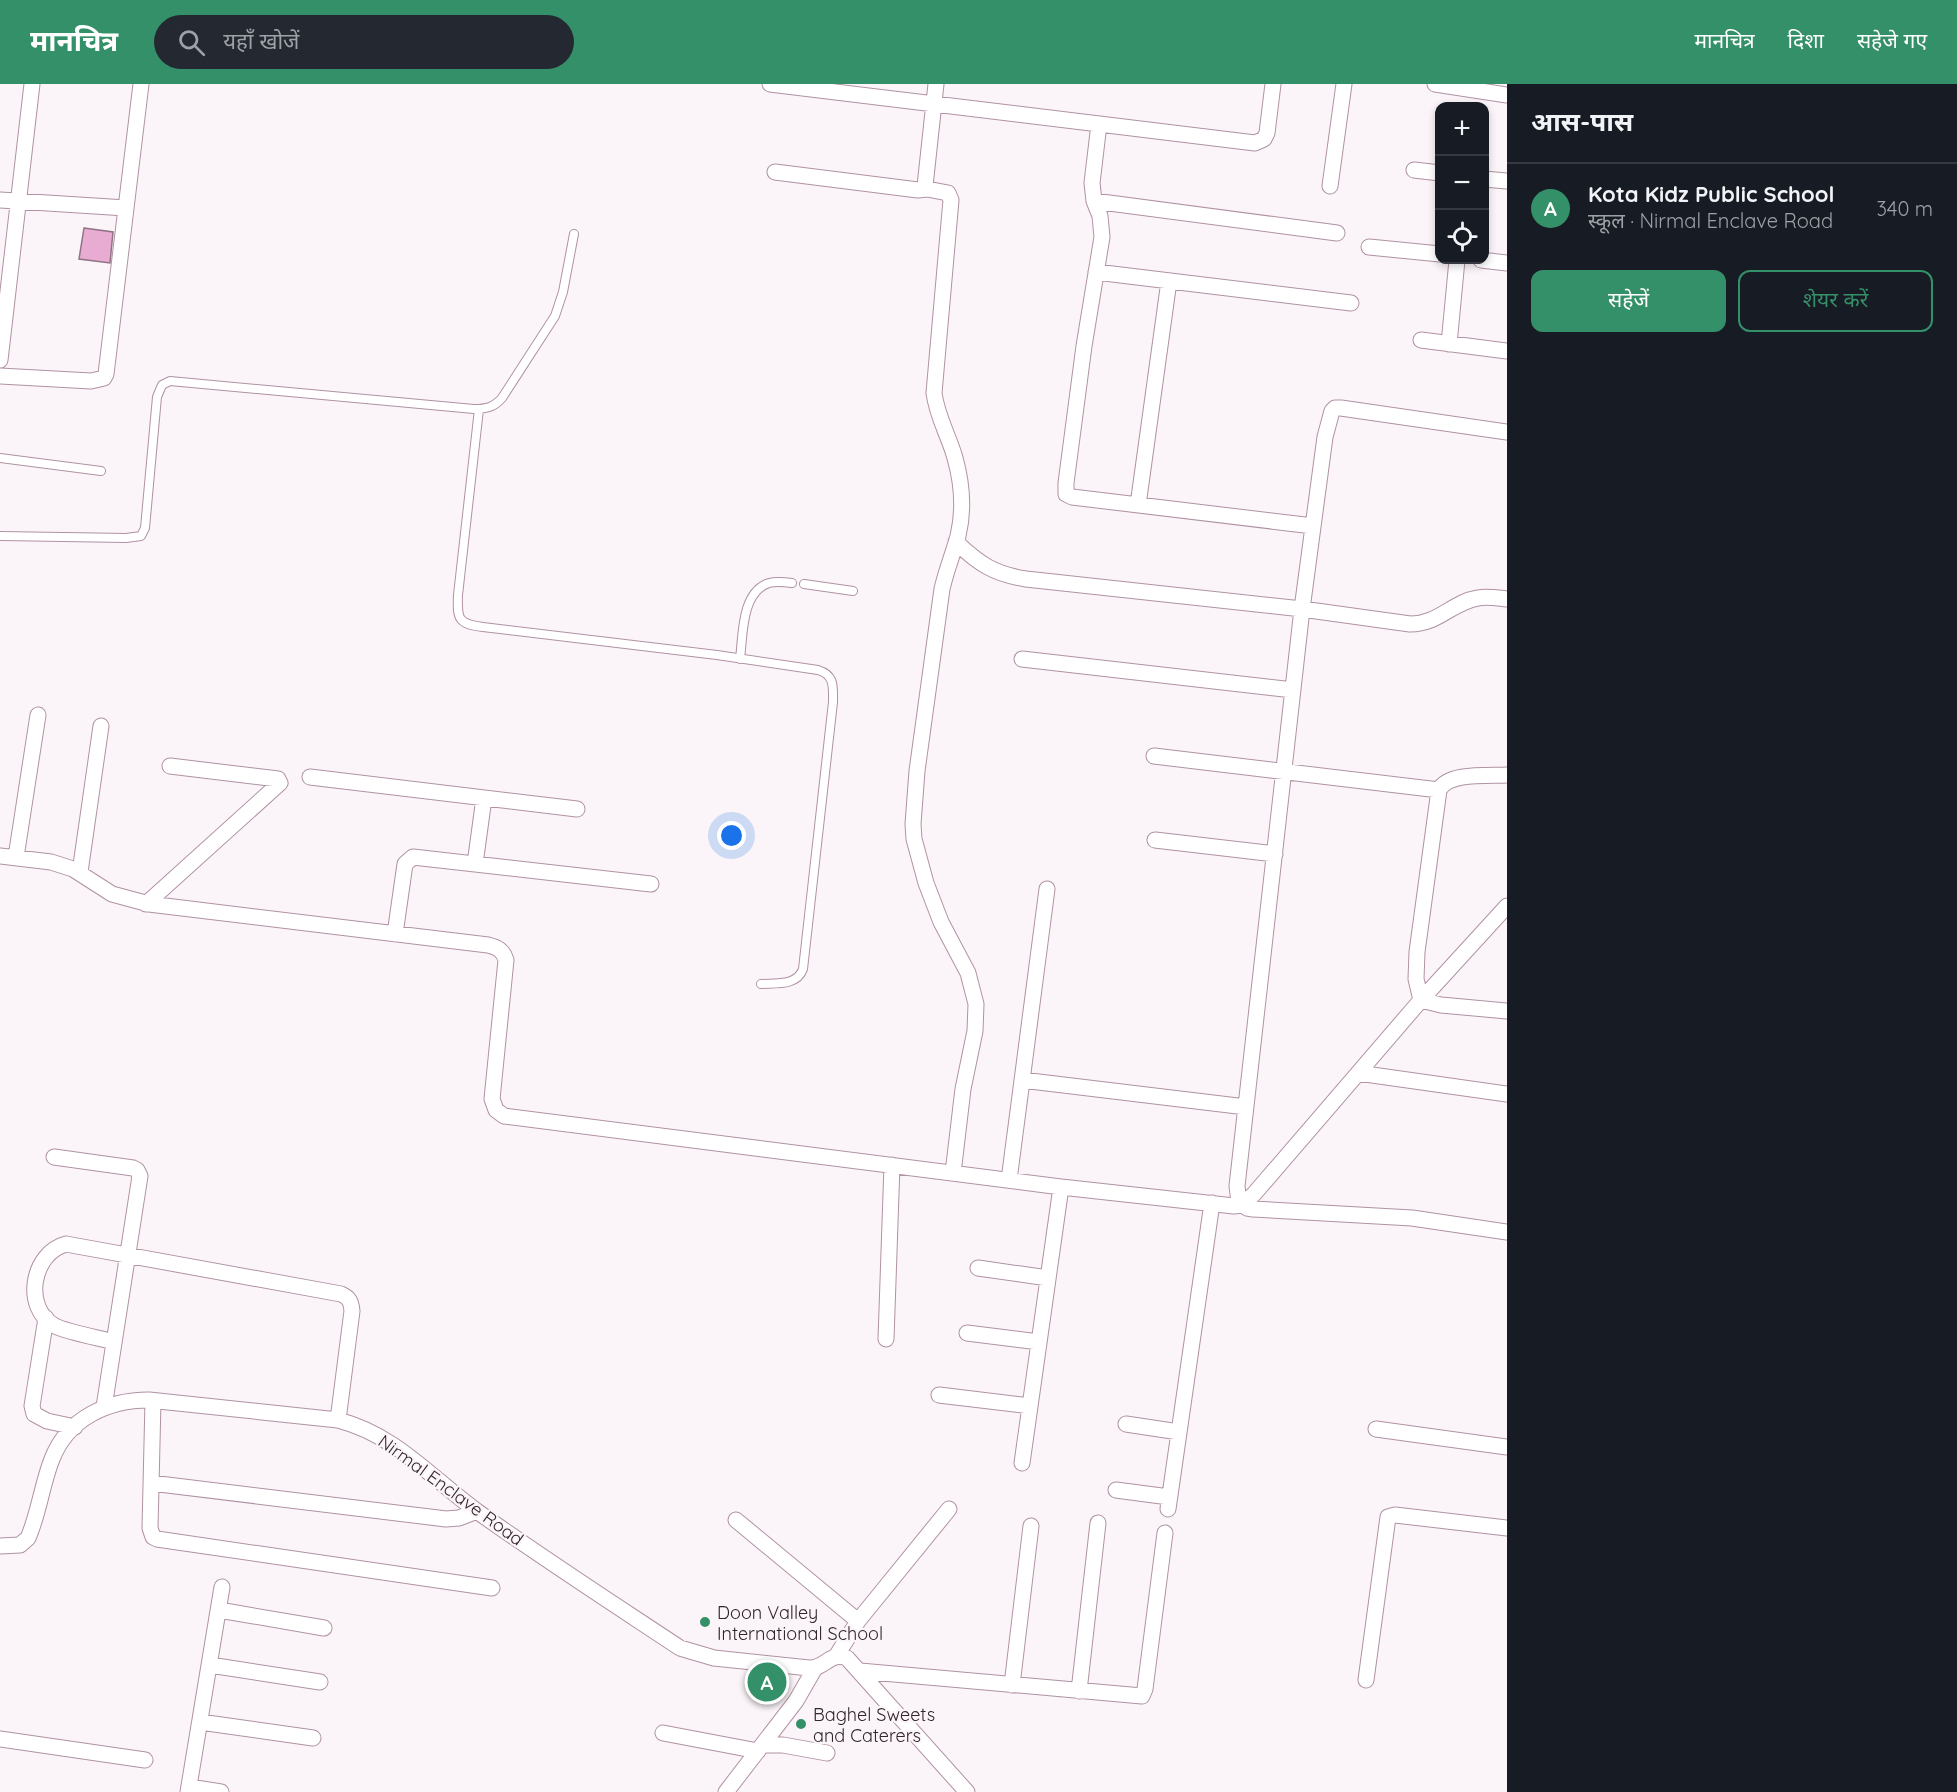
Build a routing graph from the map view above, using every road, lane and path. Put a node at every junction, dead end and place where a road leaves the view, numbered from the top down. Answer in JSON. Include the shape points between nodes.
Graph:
{"nodes":[{"id":1,"x":32,"y":84,"type":"edge"},
{"id":2,"x":141,"y":84,"type":"edge"},
{"id":3,"x":770,"y":84,"type":"edge"},
{"id":4,"x":936,"y":84,"type":"edge"},
{"id":5,"x":1273,"y":84,"type":"edge"},
{"id":6,"x":1344,"y":84,"type":"edge"},
{"id":7,"x":1435,"y":84,"type":"edge"},
{"id":8,"x":1507,"y":95,"type":"edge"},
{"id":9,"x":933,"y":104,"type":"junction"},
{"id":10,"x":1099,"y":124,"type":"junction"},
{"id":11,"x":1414,"y":170,"type":"dead end"},
{"id":12,"x":775,"y":172,"type":"dead end"},
{"id":13,"x":1435,"y":172,"type":"edge"},
{"id":14,"x":1489,"y":179,"type":"edge"},
{"id":15,"x":1507,"y":181,"type":"edge"},
{"id":16,"x":1330,"y":186,"type":"dead end"},
{"id":17,"x":927,"y":189,"type":"junction"},
{"id":18,"x":0,"y":200,"type":"edge"},
{"id":19,"x":17,"y":201,"type":"junction"},
{"id":20,"x":1094,"y":201,"type":"junction"},
{"id":21,"x":126,"y":208,"type":"junction"},
{"id":22,"x":1337,"y":233,"type":"dead end"},
{"id":23,"x":573,"y":234,"type":"dead end"},
{"id":24,"x":1369,"y":247,"type":"dead end"},
{"id":25,"x":1435,"y":254,"type":"edge"},
{"id":26,"x":1489,"y":261,"type":"edge"},
{"id":27,"x":1507,"y":263,"type":"edge"},
{"id":28,"x":1457,"y":264,"type":"edge"},
{"id":29,"x":1096,"y":272,"type":"junction"},
{"id":30,"x":1169,"y":281,"type":"junction"},
{"id":31,"x":4,"y":294,"type":"edge"},
{"id":32,"x":1351,"y":303,"type":"dead end"},
{"id":33,"x":1421,"y":340,"type":"dead end"},
{"id":34,"x":1449,"y":344,"type":"junction"},
{"id":35,"x":1507,"y":351,"type":"edge"},
{"id":36,"x":0,"y":360,"type":"edge"},
{"id":37,"x":0,"y":376,"type":"edge"},
{"id":38,"x":479,"y":409,"type":"junction"},
{"id":39,"x":1507,"y":432,"type":"edge"},
{"id":40,"x":0,"y":458,"type":"edge"},
{"id":41,"x":101,"y":471,"type":"dead end"},
{"id":42,"x":1138,"y":505,"type":"junction"},
{"id":43,"x":1313,"y":526,"type":"junction"},
{"id":44,"x":0,"y":536,"type":"edge"},
{"id":45,"x":956,"y":542,"type":"junction"},
{"id":46,"x":792,"y":583,"type":"dead end"},
{"id":47,"x":804,"y":584,"type":"dead end"},
{"id":48,"x":853,"y":591,"type":"dead end"},
{"id":49,"x":1507,"y":599,"type":"edge"},
{"id":50,"x":1302,"y":609,"type":"junction"},
{"id":51,"x":740,"y":658,"type":"junction"},
{"id":52,"x":1022,"y":659,"type":"dead end"},
{"id":53,"x":1293,"y":690,"type":"junction"},
{"id":54,"x":38,"y":715,"type":"dead end"},
{"id":55,"x":101,"y":726,"type":"dead end"},
{"id":56,"x":1154,"y":756,"type":"dead end"},
{"id":57,"x":170,"y":766,"type":"dead end"},
{"id":58,"x":1284,"y":772,"type":"junction"},
{"id":59,"x":1507,"y":775,"type":"edge"},
{"id":60,"x":310,"y":777,"type":"dead end"},
{"id":61,"x":1439,"y":790,"type":"junction"},
{"id":62,"x":484,"y":798,"type":"junction"},
{"id":63,"x":577,"y":809,"type":"dead end"},
{"id":64,"x":1155,"y":840,"type":"dead end"},
{"id":65,"x":1275,"y":854,"type":"junction"},
{"id":66,"x":0,"y":856,"type":"edge"},
{"id":67,"x":16,"y":857,"type":"junction"},
{"id":68,"x":475,"y":864,"type":"junction"},
{"id":69,"x":80,"y":872,"type":"junction"},
{"id":70,"x":651,"y":884,"type":"dead end"},
{"id":71,"x":1047,"y":889,"type":"dead end"},
{"id":72,"x":146,"y":903,"type":"junction"},
{"id":73,"x":1507,"y":906,"type":"edge"},
{"id":74,"x":1491,"y":924,"type":"junction"},
{"id":75,"x":1507,"y":926,"type":"edge"},
{"id":76,"x":395,"y":934,"type":"junction"},
{"id":77,"x":761,"y":984,"type":"dead end"},
{"id":78,"x":1421,"y":1000,"type":"junction"},
{"id":79,"x":1507,"y":1011,"type":"edge"},
{"id":80,"x":1358,"y":1073,"type":"junction"},
{"id":81,"x":1022,"y":1080,"type":"junction"},
{"id":82,"x":1507,"y":1094,"type":"edge"},
{"id":83,"x":1246,"y":1107,"type":"junction"},
{"id":84,"x":54,"y":1156,"type":"dead end"},
{"id":85,"x":892,"y":1165,"type":"junction"},
{"id":86,"x":953,"y":1173,"type":"junction"},
{"id":87,"x":1009,"y":1180,"type":"junction"},
{"id":88,"x":1061,"y":1187,"type":"junction"},
{"id":89,"x":1212,"y":1203,"type":"junction"},
{"id":90,"x":1242,"y":1205,"type":"junction"},
{"id":91,"x":1507,"y":1232,"type":"edge"},
{"id":92,"x":128,"y":1254,"type":"junction"},
{"id":93,"x":978,"y":1268,"type":"dead end"},
{"id":94,"x":1048,"y":1278,"type":"junction"},
{"id":95,"x":46,"y":1318,"type":"junction"},
{"id":96,"x":967,"y":1333,"type":"dead end"},
{"id":97,"x":886,"y":1339,"type":"dead end"},
{"id":98,"x":1039,"y":1341,"type":"junction"},
{"id":99,"x":114,"y":1342,"type":"junction"},
{"id":100,"x":939,"y":1395,"type":"dead end"},
{"id":101,"x":153,"y":1401,"type":"junction"},
{"id":102,"x":1030,"y":1406,"type":"junction"},
{"id":103,"x":104,"y":1407,"type":"junction"},
{"id":104,"x":338,"y":1420,"type":"junction"},
{"id":105,"x":1126,"y":1424,"type":"dead end"},
{"id":106,"x":75,"y":1427,"type":"junction"},
{"id":107,"x":1376,"y":1429,"type":"dead end"},
{"id":108,"x":1179,"y":1432,"type":"junction"},
{"id":109,"x":1507,"y":1447,"type":"edge"},
{"id":110,"x":1022,"y":1463,"type":"dead end"},
{"id":111,"x":151,"y":1483,"type":"junction"},
{"id":112,"x":1116,"y":1490,"type":"dead end"},
{"id":113,"x":949,"y":1509,"type":"dead end"},
{"id":114,"x":477,"y":1511,"type":"junction"},
{"id":115,"x":736,"y":1520,"type":"dead end"},
{"id":116,"x":1098,"y":1523,"type":"dead end"},
{"id":117,"x":1031,"y":1526,"type":"dead end"},
{"id":118,"x":1507,"y":1528,"type":"edge"},
{"id":119,"x":1165,"y":1533,"type":"dead end"},
{"id":120,"x":0,"y":1546,"type":"edge"},
{"id":121,"x":222,"y":1587,"type":"dead end"},
{"id":122,"x":492,"y":1588,"type":"dead end"},
{"id":123,"x":219,"y":1610,"type":"junction"},
{"id":124,"x":858,"y":1621,"type":"junction"},
{"id":125,"x":324,"y":1628,"type":"dead end"},
{"id":126,"x":837,"y":1655,"type":"junction"},
{"id":127,"x":210,"y":1665,"type":"junction"},
{"id":128,"x":815,"y":1668,"type":"junction"},
{"id":129,"x":860,"y":1671,"type":"junction"},
{"id":130,"x":1366,"y":1680,"type":"dead end"},
{"id":131,"x":320,"y":1682,"type":"dead end"},
{"id":132,"x":1012,"y":1685,"type":"junction"},
{"id":133,"x":1079,"y":1691,"type":"junction"},
{"id":134,"x":200,"y":1722,"type":"junction"},
{"id":135,"x":663,"y":1733,"type":"dead end"},
{"id":136,"x":313,"y":1738,"type":"dead end"},
{"id":137,"x":0,"y":1739,"type":"edge"},
{"id":138,"x":760,"y":1748,"type":"junction"},
{"id":139,"x":827,"y":1753,"type":"dead end"},
{"id":140,"x":145,"y":1760,"type":"dead end"},
{"id":141,"x":189,"y":1790,"type":"edge"},
{"id":142,"x":221,"y":1792,"type":"edge"},
{"id":143,"x":726,"y":1792,"type":"edge"},
{"id":144,"x":967,"y":1792,"type":"edge"}],
"edges":[{"from":1,"to":19,"type":"street"},
{"from":2,"to":21,"type":"street"},
{"from":3,"to":9,"type":"street"},
{"from":4,"to":9,"type":"street"},
{"from":5,"to":10,"type":"street","via":[[1267,133],[1255,143]]},
{"from":6,"to":16,"type":"street"},
{"from":7,"to":8,"type":"street"},
{"from":9,"to":10,"type":"street"},
{"from":9,"to":17,"type":"street","via":[[924,181]]},
{"from":10,"to":20,"type":"street","via":[[1092,183]]},
{"from":11,"to":13,"type":"street"},
{"from":12,"to":17,"type":"street"},
{"from":14,"to":15,"type":"street"},
{"from":17,"to":45,"type":"street","via":[[948,194],[951,200],[934,393],[961,485]]},
{"from":18,"to":19,"type":"street"},
{"from":19,"to":21,"type":"street"},
{"from":19,"to":31,"type":"street"},
{"from":20,"to":22,"type":"street"},
{"from":20,"to":29,"type":"street","via":[[1102,237]]},
{"from":21,"to":37,"type":"street","via":[[104,378],[92,381]]},
{"from":23,"to":38,"type":"lane","via":[[566,280],[555,316],[502,398],[494,406]]},
{"from":24,"to":25,"type":"street"},
{"from":26,"to":27,"type":"street"},
{"from":28,"to":34,"type":"street"},
{"from":29,"to":30,"type":"street"},
{"from":29,"to":42,"type":"street","via":[[1065,491],[1072,497]]},
{"from":30,"to":32,"type":"street"},
{"from":30,"to":42,"type":"street"},
{"from":31,"to":36,"type":"street"},
{"from":33,"to":34,"type":"street"},
{"from":34,"to":35,"type":"street"},
{"from":38,"to":44,"type":"lane","via":[[170,381],[162,385],[157,398],[145,528],[141,536]]},
{"from":38,"to":51,"type":"lane","via":[[458,596],[462,622]]},
{"from":39,"to":43,"type":"street","via":[[1335,408],[1325,437]]},
{"from":40,"to":41,"type":"lane"},
{"from":42,"to":43,"type":"street"},
{"from":43,"to":50,"type":"street"},
{"from":45,"to":50,"type":"street","via":[[982,565],[1009,576]]},
{"from":45,"to":86,"type":"street","via":[[942,589],[913,824],[926,883],[940,922],[968,973],[976,1004]]},
{"from":46,"to":51,"type":"lane","via":[[769,583],[753,596],[747,608]]},
{"from":47,"to":48,"type":"lane"},
{"from":49,"to":50,"type":"street","via":[[1479,597],[1422,624]]},
{"from":50,"to":53,"type":"street"},
{"from":51,"to":77,"type":"lane","via":[[818,670],[833,682],[803,969],[795,980]]},
{"from":52,"to":53,"type":"street"},
{"from":53,"to":58,"type":"street"},
{"from":54,"to":67,"type":"street"},
{"from":55,"to":69,"type":"street"},
{"from":56,"to":58,"type":"street"},
{"from":57,"to":72,"type":"street","via":[[280,782]]},
{"from":58,"to":61,"type":"street"},
{"from":58,"to":65,"type":"street"},
{"from":59,"to":61,"type":"street","via":[[1452,778]]},
{"from":60,"to":62,"type":"street"},
{"from":61,"to":78,"type":"street","via":[[1417,952],[1416,979]]},
{"from":62,"to":63,"type":"street"},
{"from":62,"to":68,"type":"street"},
{"from":64,"to":65,"type":"street"},
{"from":65,"to":83,"type":"street"},
{"from":66,"to":67,"type":"street"},
{"from":67,"to":69,"type":"street","via":[[51,862]]},
{"from":68,"to":70,"type":"street"},
{"from":68,"to":76,"type":"street","via":[[420,857],[407,860]]},
{"from":69,"to":72,"type":"street","via":[[112,894]]},
{"from":71,"to":81,"type":"street"},
{"from":72,"to":76,"type":"street"},
{"from":73,"to":74,"type":"street"},
{"from":74,"to":75,"type":"street"},
{"from":74,"to":78,"type":"street"},
{"from":76,"to":85,"type":"street","via":[[488,945],[505,955],[492,1099],[496,1110],[504,1116]]},
{"from":78,"to":79,"type":"street"},
{"from":78,"to":80,"type":"street"},
{"from":80,"to":82,"type":"street"},
{"from":80,"to":90,"type":"street"},
{"from":81,"to":83,"type":"street"},
{"from":81,"to":87,"type":"street"},
{"from":83,"to":90,"type":"street","via":[[1237,1186]]},
{"from":84,"to":92,"type":"street","via":[[137,1170],[140,1176]]},
{"from":85,"to":86,"type":"street"},
{"from":85,"to":97,"type":"street"},
{"from":86,"to":87,"type":"street"},
{"from":87,"to":88,"type":"street"},
{"from":88,"to":89,"type":"street"},
{"from":88,"to":94,"type":"street"},
{"from":89,"to":90,"type":"street"},
{"from":89,"to":108,"type":"street"},
{"from":90,"to":91,"type":"street","via":[[1253,1209],[1412,1218]]},
{"from":92,"to":95,"type":"street","via":[[66,1244],[53,1250],[42,1260],[37,1273],[37,1306]]},
{"from":92,"to":99,"type":"street"},
{"from":92,"to":104,"type":"street","via":[[347,1296],[352,1311]]},
{"from":93,"to":94,"type":"street"},
{"from":94,"to":98,"type":"street"},
{"from":95,"to":99,"type":"street","via":[[55,1326]]},
{"from":95,"to":106,"type":"street","via":[[34,1414]]},
{"from":96,"to":98,"type":"street"},
{"from":98,"to":102,"type":"street"},
{"from":99,"to":103,"type":"street"},
{"from":100,"to":102,"type":"street"},
{"from":101,"to":103,"type":"street","name":"Nirmal Enclave Road","via":[[131,1400]]},
{"from":101,"to":104,"type":"street","name":"Nirmal Enclave Road"},
{"from":101,"to":111,"type":"street"},
{"from":102,"to":110,"type":"street"},
{"from":103,"to":106,"type":"street","name":"Nirmal Enclave Road"},
{"from":104,"to":114,"type":"street","name":"Nirmal Enclave Road","via":[[387,1440]]},
{"from":105,"to":108,"type":"street"},
{"from":106,"to":120,"type":"street","name":"Nirmal Enclave Road","via":[[53,1456],[28,1538],[20,1545]]},
{"from":107,"to":109,"type":"street"},
{"from":108,"to":112,"type":"street","via":[[1168,1503]]},
{"from":111,"to":114,"type":"street","via":[[446,1520]]},
{"from":111,"to":122,"type":"street","via":[[151,1534],[162,1542]]},
{"from":113,"to":124,"type":"street"},
{"from":114,"to":128,"type":"street","name":"Nirmal Enclave Road","via":[[680,1648],[714,1658]]},
{"from":115,"to":124,"type":"street"},
{"from":116,"to":133,"type":"street"},
{"from":117,"to":132,"type":"street"},
{"from":118,"to":130,"type":"street","via":[[1388,1517]]},
{"from":119,"to":133,"type":"street","via":[[1144,1694],[1138,1697]]},
{"from":121,"to":123,"type":"street"},
{"from":123,"to":125,"type":"street"},
{"from":123,"to":127,"type":"street"},
{"from":124,"to":126,"type":"street"},
{"from":126,"to":128,"type":"street"},
{"from":126,"to":129,"type":"street","via":[[847,1658]]},
{"from":127,"to":131,"type":"street"},
{"from":127,"to":134,"type":"street"},
{"from":128,"to":138,"type":"street","via":[[804,1690]]},
{"from":129,"to":132,"type":"street"},
{"from":129,"to":144,"type":"street"},
{"from":132,"to":133,"type":"street"},
{"from":134,"to":136,"type":"street"},
{"from":134,"to":141,"type":"street"},
{"from":135,"to":138,"type":"street"},
{"from":137,"to":140,"type":"street"},
{"from":138,"to":139,"type":"street","via":[[783,1745]]},
{"from":138,"to":143,"type":"street"},
{"from":141,"to":142,"type":"street"}]}
